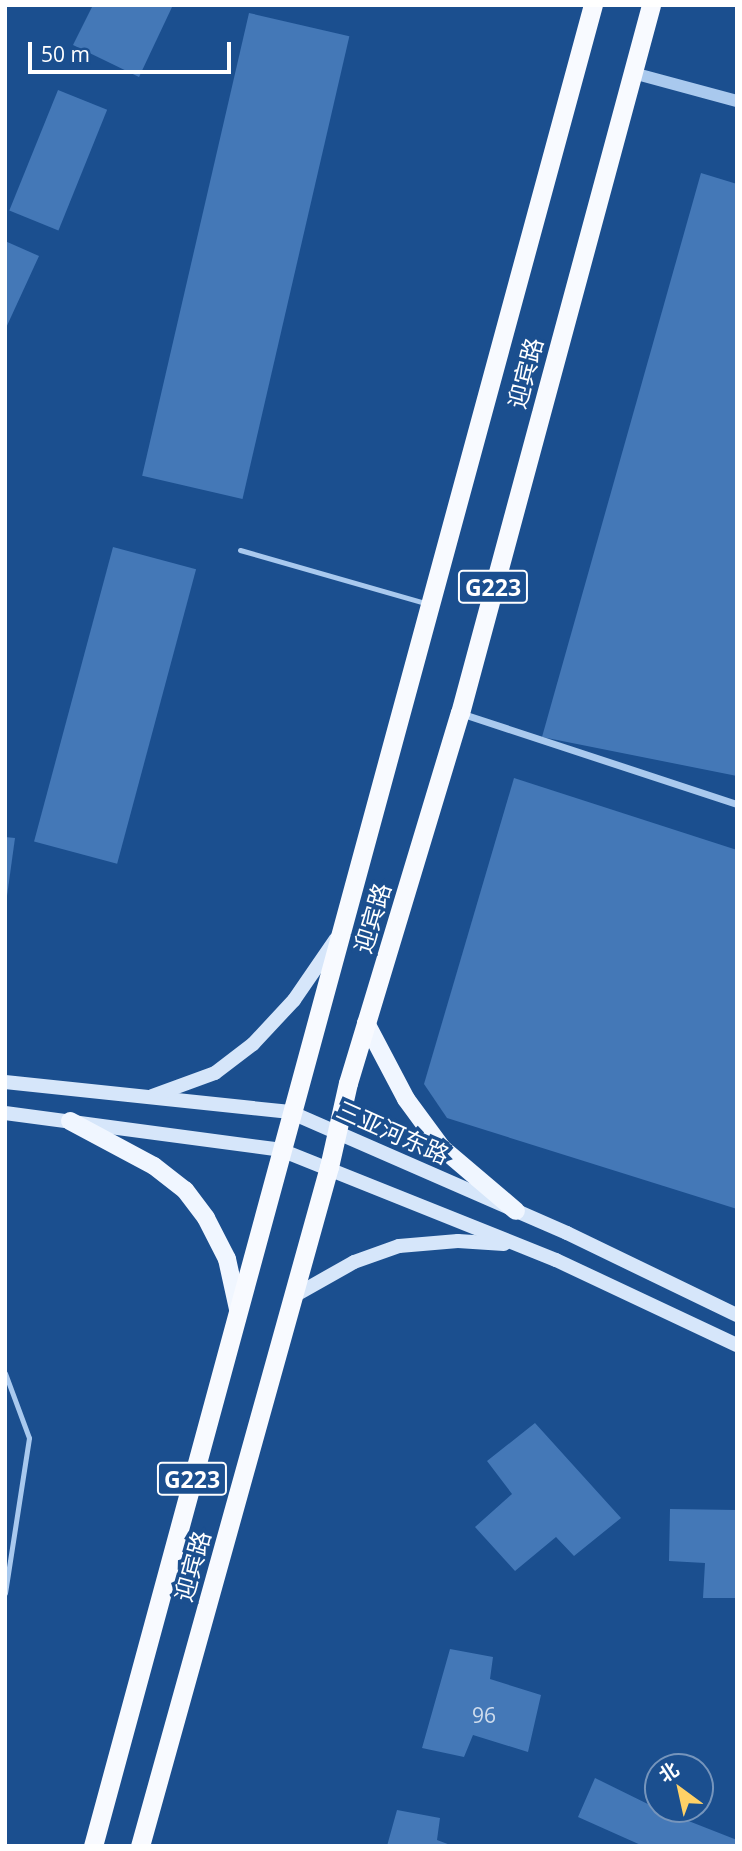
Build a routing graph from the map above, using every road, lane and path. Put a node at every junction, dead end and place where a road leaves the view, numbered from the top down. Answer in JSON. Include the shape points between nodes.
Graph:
{"nodes":[{"id":1,"x":593,"y":5,"type":"edge"},
{"id":2,"x":651,"y":5,"type":"edge"},
{"id":3,"x":633,"y":73,"type":"junction"},
{"id":4,"x":737,"y":101,"type":"edge"},
{"id":5,"x":240,"y":550,"type":"dead end"},
{"id":6,"x":429,"y":604,"type":"junction"},
{"id":7,"x":460,"y":713,"type":"junction"},
{"id":8,"x":737,"y":804,"type":"edge"},
{"id":9,"x":338,"y":935,"type":"junction"},
{"id":10,"x":366,"y":1023,"type":"junction"},
{"id":11,"x":5,"y":1082,"type":"edge"},
{"id":12,"x":149,"y":1097,"type":"junction"},
{"id":13,"x":289,"y":1112,"type":"junction"},
{"id":14,"x":5,"y":1113,"type":"edge"},
{"id":15,"x":70,"y":1122,"type":"junction"},
{"id":16,"x":337,"y":1131,"type":"junction"},
{"id":17,"x":281,"y":1150,"type":"junction"},
{"id":18,"x":329,"y":1167,"type":"junction"},
{"id":19,"x":516,"y":1211,"type":"junction"},
{"id":20,"x":519,"y":1245,"type":"junction"},
{"id":21,"x":293,"y":1296,"type":"junction"},
{"id":22,"x":238,"y":1309,"type":"junction"},
{"id":23,"x":737,"y":1315,"type":"edge"},
{"id":24,"x":737,"y":1345,"type":"edge"},
{"id":25,"x":5,"y":1373,"type":"edge"},
{"id":26,"x":5,"y":1593,"type":"edge"},
{"id":27,"x":93,"y":1846,"type":"edge"},
{"id":28,"x":140,"y":1846,"type":"edge"}],
"edges":[{"from":1,"to":6,"type":"highway","name":"迎宾路","number":"G223"},
{"from":2,"to":3,"type":"highway","name":"迎宾路","number":"G223"},
{"from":3,"to":4,"type":"street"},
{"from":3,"to":7,"type":"highway","name":"迎宾路","number":"G223"},
{"from":5,"to":6,"type":"lane"},
{"from":6,"to":9,"type":"highway","name":"迎宾路","number":"G223"},
{"from":7,"to":8,"type":"street"},
{"from":7,"to":10,"type":"highway","name":"迎宾路","number":"G223"},
{"from":9,"to":12,"type":"main road","via":[[294,1000],[253,1044],[215,1073]]},
{"from":9,"to":13,"type":"highway","name":"迎宾路","number":"G223"},
{"from":10,"to":16,"type":"highway","name":"迎宾路","number":"G223"},
{"from":10,"to":19,"type":"main road","via":[[406,1099],[442,1148]]},
{"from":11,"to":12,"type":"main road","name":"三亚河东路"},
{"from":12,"to":13,"type":"main road","name":"三亚河东路"},
{"from":13,"to":16,"type":"main road","name":"三亚河东路"},
{"from":13,"to":17,"type":"highway","name":"迎宾路","number":"G223"},
{"from":14,"to":15,"type":"main road"},
{"from":15,"to":17,"type":"main road"},
{"from":15,"to":22,"type":"main road","via":[[154,1166],[185,1190],[227,1259]]},
{"from":16,"to":18,"type":"highway","name":"迎宾路","number":"G223"},
{"from":16,"to":19,"type":"main road","name":"三亚河东路"},
{"from":17,"to":18,"type":"main road"},
{"from":17,"to":22,"type":"highway","name":"迎宾路","number":"G223"},
{"from":18,"to":20,"type":"main road"},
{"from":18,"to":21,"type":"highway","name":"迎宾路","number":"G223"},
{"from":19,"to":23,"type":"main road","name":"三亚河东路"},
{"from":20,"to":21,"type":"main road","via":[[458,1241],[399,1246],[354,1262]]},
{"from":20,"to":24,"type":"main road"},
{"from":21,"to":28,"type":"highway","name":"迎宾路","number":"G223"},
{"from":22,"to":27,"type":"highway","name":"迎宾路","number":"G223"},
{"from":25,"to":26,"type":"lane","via":[[29,1438]]}]}
